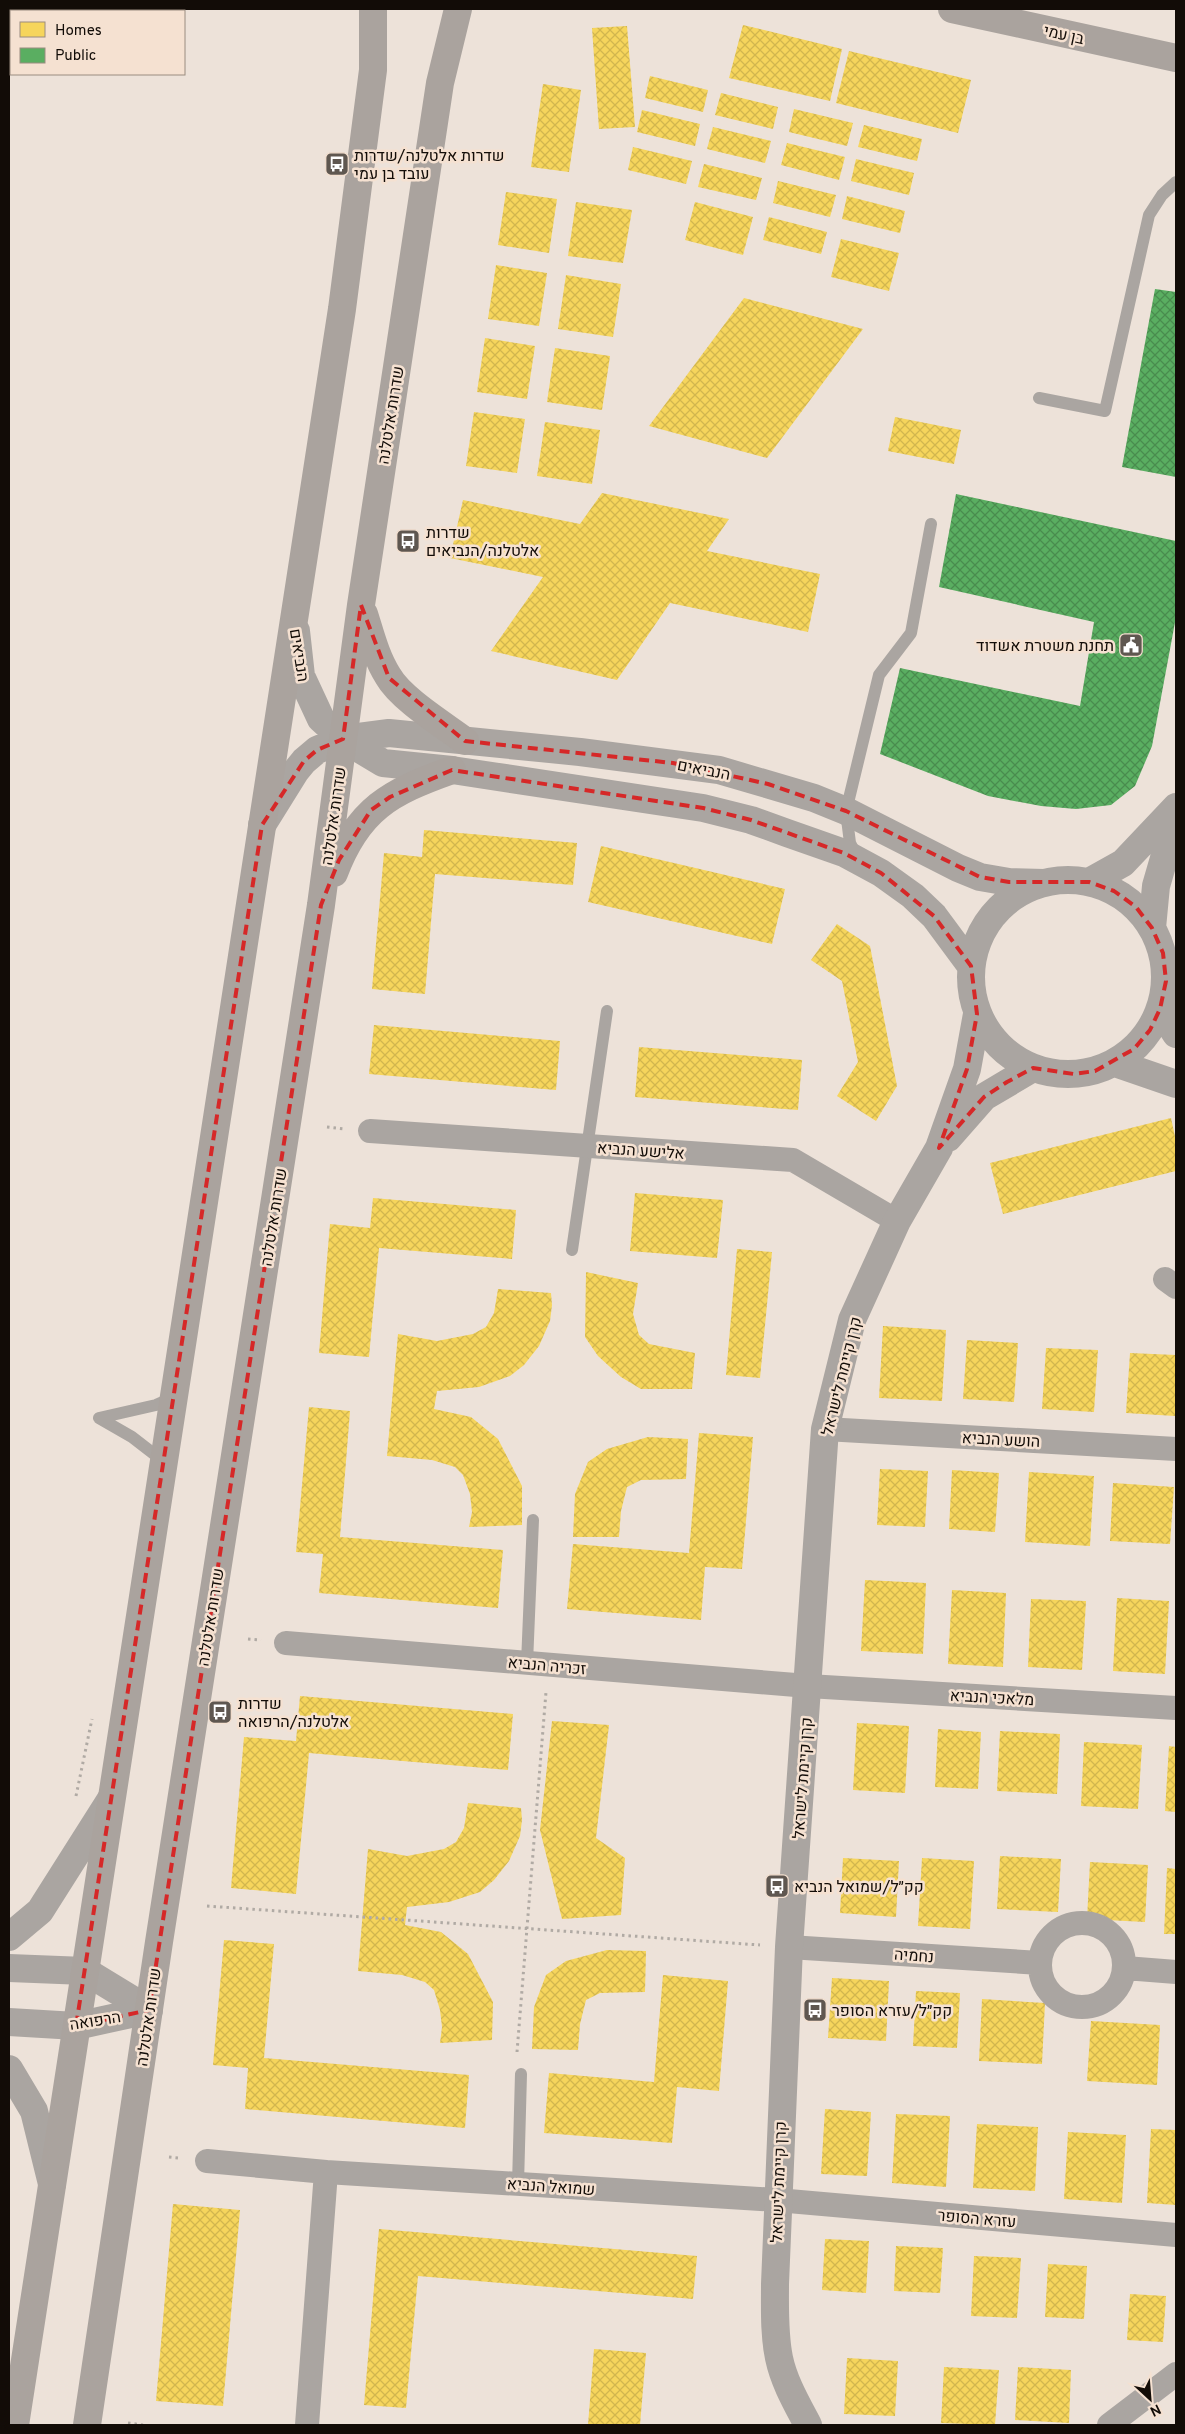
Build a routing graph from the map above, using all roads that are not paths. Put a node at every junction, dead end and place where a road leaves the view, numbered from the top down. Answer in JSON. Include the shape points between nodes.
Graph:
{"nodes":[{"id":1,"x":373,"y":9,"type":"edge"},
{"id":2,"x":458,"y":9,"type":"edge"},
{"id":3,"x":952,"y":9,"type":"edge"},
{"id":4,"x":1176,"y":58,"type":"edge"},
{"id":5,"x":1176,"y":182,"type":"edge"},
{"id":6,"x":1039,"y":398,"type":"dead end"},
{"id":7,"x":931,"y":524,"type":"dead end"},
{"id":8,"x":361,"y":605,"type":"junction"},
{"id":9,"x":294,"y":616,"type":"junction"},
{"id":10,"x":344,"y":739,"type":"junction"},
{"id":11,"x":466,"y":742,"type":"junction"},
{"id":12,"x":452,"y":770,"type":"junction"},
{"id":13,"x":1176,"y":807,"type":"edge"},
{"id":14,"x":846,"y":811,"type":"junction"},
{"id":15,"x":1176,"y":817,"type":"edge"},
{"id":16,"x":262,"y":825,"type":"junction"},
{"id":17,"x":858,"y":860,"type":"junction"},
{"id":18,"x":1089,"y":882,"type":"junction"},
{"id":19,"x":1044,"y":883,"type":"junction"},
{"id":20,"x":322,"y":905,"type":"junction"},
{"id":21,"x":1152,"y":928,"type":"junction"},
{"id":22,"x":971,"y":966,"type":"junction"},
{"id":23,"x":1160,"y":1008,"type":"junction"},
{"id":24,"x":607,"y":1011,"type":"dead end"},
{"id":25,"x":978,"y":1014,"type":"junction"},
{"id":26,"x":1176,"y":1034,"type":"edge"},
{"id":27,"x":1115,"y":1063,"type":"junction"},
{"id":28,"x":1033,"y":1068,"type":"junction"},
{"id":29,"x":1176,"y":1084,"type":"edge"},
{"id":30,"x":370,"y":1131,"type":"dead end"},
{"id":31,"x":587,"y":1146,"type":"junction"},
{"id":32,"x":939,"y":1148,"type":"junction"},
{"id":33,"x":897,"y":1221,"type":"junction"},
{"id":34,"x":572,"y":1250,"type":"dead end"},
{"id":35,"x":174,"y":1397,"type":"junction"},
{"id":36,"x":825,"y":1429,"type":"junction"},
{"id":37,"x":1176,"y":1449,"type":"edge"},
{"id":38,"x":164,"y":1461,"type":"junction"},
{"id":39,"x":533,"y":1520,"type":"dead end"},
{"id":40,"x":286,"y":1643,"type":"dead end"},
{"id":41,"x":538,"y":1664,"type":"junction"},
{"id":42,"x":808,"y":1686,"type":"junction"},
{"id":43,"x":1176,"y":1708,"type":"edge"},
{"id":44,"x":111,"y":1799,"type":"junction"},
{"id":45,"x":9,"y":1937,"type":"edge"},
{"id":46,"x":789,"y":1947,"type":"junction"},
{"id":47,"x":1040,"y":1963,"type":"junction"},
{"id":48,"x":9,"y":1968,"type":"edge"},
{"id":49,"x":1125,"y":1968,"type":"junction"},
{"id":50,"x":85,"y":1970,"type":"junction"},
{"id":51,"x":1176,"y":1972,"type":"edge"},
{"id":52,"x":149,"y":2010,"type":"junction"},
{"id":53,"x":9,"y":2022,"type":"edge"},
{"id":54,"x":76,"y":2026,"type":"junction"},
{"id":55,"x":9,"y":2069,"type":"edge"},
{"id":56,"x":522,"y":2074,"type":"road end"},
{"id":57,"x":207,"y":2161,"type":"dead end"},
{"id":58,"x":326,"y":2172,"type":"junction"},
{"id":59,"x":52,"y":2184,"type":"junction"},
{"id":60,"x":518,"y":2184,"type":"junction"},
{"id":61,"x":777,"y":2200,"type":"junction"},
{"id":62,"x":1176,"y":2235,"type":"edge"},
{"id":63,"x":1176,"y":2374,"type":"edge"},
{"id":64,"x":14,"y":2425,"type":"edge"},
{"id":65,"x":87,"y":2425,"type":"edge"},
{"id":66,"x":307,"y":2425,"type":"edge"},
{"id":67,"x":808,"y":2425,"type":"edge"},
{"id":68,"x":1110,"y":2425,"type":"edge"}],
"edges":[{"from":1,"to":9,"type":"main road","via":[[373,70],[342,309]]},
{"from":2,"to":8,"type":"main road","name":"שדרות אלטלנה","via":[[440,83]]},
{"from":3,"to":4,"type":"main road","name":"בן עמי"},
{"from":5,"to":6,"type":"lane","via":[[1162,195],[1149,216],[1105,411]]},
{"from":7,"to":14,"type":"lane","via":[[911,633],[879,674]]},
{"from":8,"to":10,"type":"main road","name":"שדרות אלטלנה"},
{"from":8,"to":11,"type":"main road","via":[[378,659],[389,678],[400,692]]},
{"from":9,"to":10,"type":"street","name":"הנביאים","via":[[301,676],[310,699],[321,719]]},
{"from":9,"to":16,"type":"main road"},
{"from":10,"to":11,"type":"street","name":"הנביאים","via":[[389,733]]},
{"from":10,"to":12,"type":"street","name":"הנביאים","via":[[383,763]]},
{"from":10,"to":16,"type":"street","name":"הנביאים","via":[[317,750],[304,761]]},
{"from":10,"to":20,"type":"main road","name":"שדרות אלטלנה"},
{"from":11,"to":14,"type":"street","name":"הנביאים","via":[[580,752],[719,770],[814,798]]},
{"from":12,"to":17,"type":"street","name":"הנביאים","via":[[703,808],[751,820]]},
{"from":12,"to":20,"type":"main road","via":[[423,780],[371,810],[354,830]]},
{"from":13,"to":18,"type":"street","via":[[1123,863]]},
{"from":14,"to":17,"type":"lane","via":[[850,843]]},
{"from":14,"to":19,"type":"street","name":"הנביאים","via":[[980,877]]},
{"from":15,"to":21,"type":"street","via":[[1156,886]]},
{"from":16,"to":35,"type":"main road"},
{"from":17,"to":22,"type":"street","name":"הנביאים","via":[[889,879],[934,916]]},
{"from":18,"to":19,"type":"street","via":[[1066,880]]},
{"from":18,"to":21,"type":"street","via":[[1114,891],[1136,907]]},
{"from":19,"to":22,"type":"street","via":[[1009,901],[988,922]]},
{"from":20,"to":52,"type":"main road","name":"שדרות אלטלנה"},
{"from":21,"to":23,"type":"street","via":[[1163,954],[1166,981]]},
{"from":22,"to":25,"type":"street","via":[[971,991]]},
{"from":23,"to":26,"type":"street"},
{"from":23,"to":27,"type":"street","via":[[1150,1030],[1134,1049]]},
{"from":24,"to":31,"type":"lane"},
{"from":25,"to":28,"type":"street","via":[[991,1037],[1010,1055]]},
{"from":25,"to":32,"type":"street","name":"קרן קיימת לישראל","via":[[967,1069]]},
{"from":27,"to":28,"type":"street","via":[[1095,1071],[1074,1074],[1053,1074]]},
{"from":27,"to":29,"type":"street"},
{"from":28,"to":32,"type":"street","name":"קרן קיימת לישראל","via":[[984,1097]]},
{"from":30,"to":31,"type":"street","name":"אלישע הנביא"},
{"from":31,"to":33,"type":"street","name":"אלישע הנביא","via":[[793,1160]]},
{"from":31,"to":34,"type":"lane"},
{"from":32,"to":33,"type":"street","name":"קרן קיימת לישראל"},
{"from":33,"to":36,"type":"street","name":"קרן קיימת לישראל","via":[[852,1320]]},
{"from":35,"to":38,"type":"main road"},
{"from":35,"to":38,"type":"lane","via":[[156,1405],[99,1418]]},
{"from":36,"to":37,"type":"street","name":"הושע הנביא"},
{"from":36,"to":42,"type":"street","name":"קרן קיימת לישראל"},
{"from":38,"to":44,"type":"main road"},
{"from":39,"to":41,"type":"lane"},
{"from":40,"to":41,"type":"street","name":"זכריה הנביא"},
{"from":41,"to":42,"type":"street","name":"זכריה הנביא"},
{"from":42,"to":43,"type":"street","name":"מלאכי הנביא"},
{"from":42,"to":46,"type":"street","name":"קרן קיימת לישראל"},
{"from":44,"to":45,"type":"street","via":[[40,1911]]},
{"from":44,"to":50,"type":"main road"},
{"from":46,"to":47,"type":"street","name":"נחמיה"},
{"from":46,"to":61,"type":"street","name":"קרן קיימת לישראל"},
{"from":47,"to":49,"type":"street","via":[[1046,1988],[1067,2005],[1080,2008],[1106,2001],[1122,1980]]},
{"from":47,"to":49,"type":"street","via":[[1042,1950],[1049,1939],[1059,1930],[1085,1922],[1114,1937],[1124,1955]]},
{"from":48,"to":50,"type":"street"},
{"from":49,"to":51,"type":"street"},
{"from":50,"to":52,"type":"street","name":"הרפואה"},
{"from":50,"to":54,"type":"main road"},
{"from":52,"to":54,"type":"street","name":"הרפואה"},
{"from":52,"to":65,"type":"main road","name":"שדרות אלטלנה"},
{"from":53,"to":54,"type":"street","name":"הרפואה"},
{"from":54,"to":59,"type":"main road"},
{"from":55,"to":59,"type":"street","via":[[34,2111]]},
{"from":56,"to":60,"type":"lane"},
{"from":57,"to":58,"type":"street","name":"שמואל הנביא"},
{"from":58,"to":60,"type":"street","name":"שמואל הנביא"},
{"from":58,"to":66,"type":"street"},
{"from":59,"to":64,"type":"main road"},
{"from":60,"to":61,"type":"street","name":"שמואל הנביא"},
{"from":61,"to":62,"type":"street","name":"עזרא הסופר"},
{"from":61,"to":67,"type":"street","name":"קרן קיימת לישראל","via":[[775,2284],[779,2358]]},
{"from":63,"to":68,"type":"street"}]}
